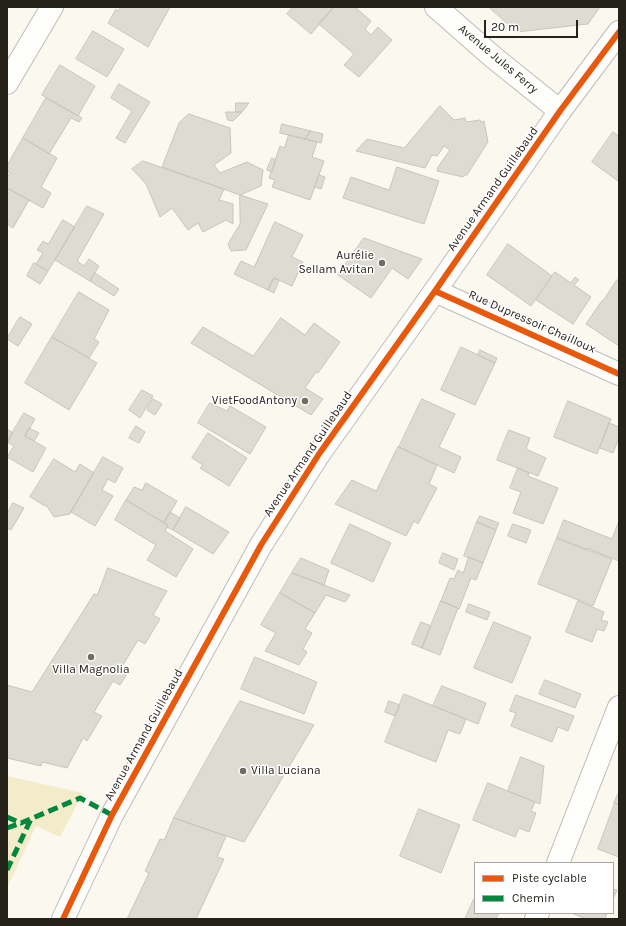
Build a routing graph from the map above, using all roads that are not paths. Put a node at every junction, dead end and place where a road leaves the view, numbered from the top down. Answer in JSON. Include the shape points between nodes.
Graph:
{"nodes":[{"id":1,"x":52,"y":7,"type":"edge"},
{"id":2,"x":436,"y":7,"type":"edge"},
{"id":3,"x":619,"y":32,"type":"edge"},
{"id":4,"x":7,"y":83,"type":"edge"},
{"id":5,"x":560,"y":111,"type":"junction"},
{"id":6,"x":435,"y":291,"type":"junction"},
{"id":7,"x":619,"y":374,"type":"edge"},
{"id":8,"x":619,"y":708,"type":"edge"},
{"id":9,"x":558,"y":862,"type":"edge"},
{"id":10,"x":63,"y":919,"type":"edge"}],
"edges":[{"from":1,"to":4,"type":"street"},
{"from":2,"to":5,"type":"street","name":"Avenue Jules Ferry"},
{"from":3,"to":5,"type":"street","name":"Avenue Armand Guillebaud"},
{"from":5,"to":6,"type":"street","name":"Avenue Armand Guillebaud"},
{"from":6,"to":7,"type":"street","name":"Rue Dupressoir Chailloux"},
{"from":6,"to":10,"type":"street","name":"Avenue Armand Guillebaud","via":[[319,454],[261,545],[112,815]]},
{"from":8,"to":9,"type":"street"}]}
